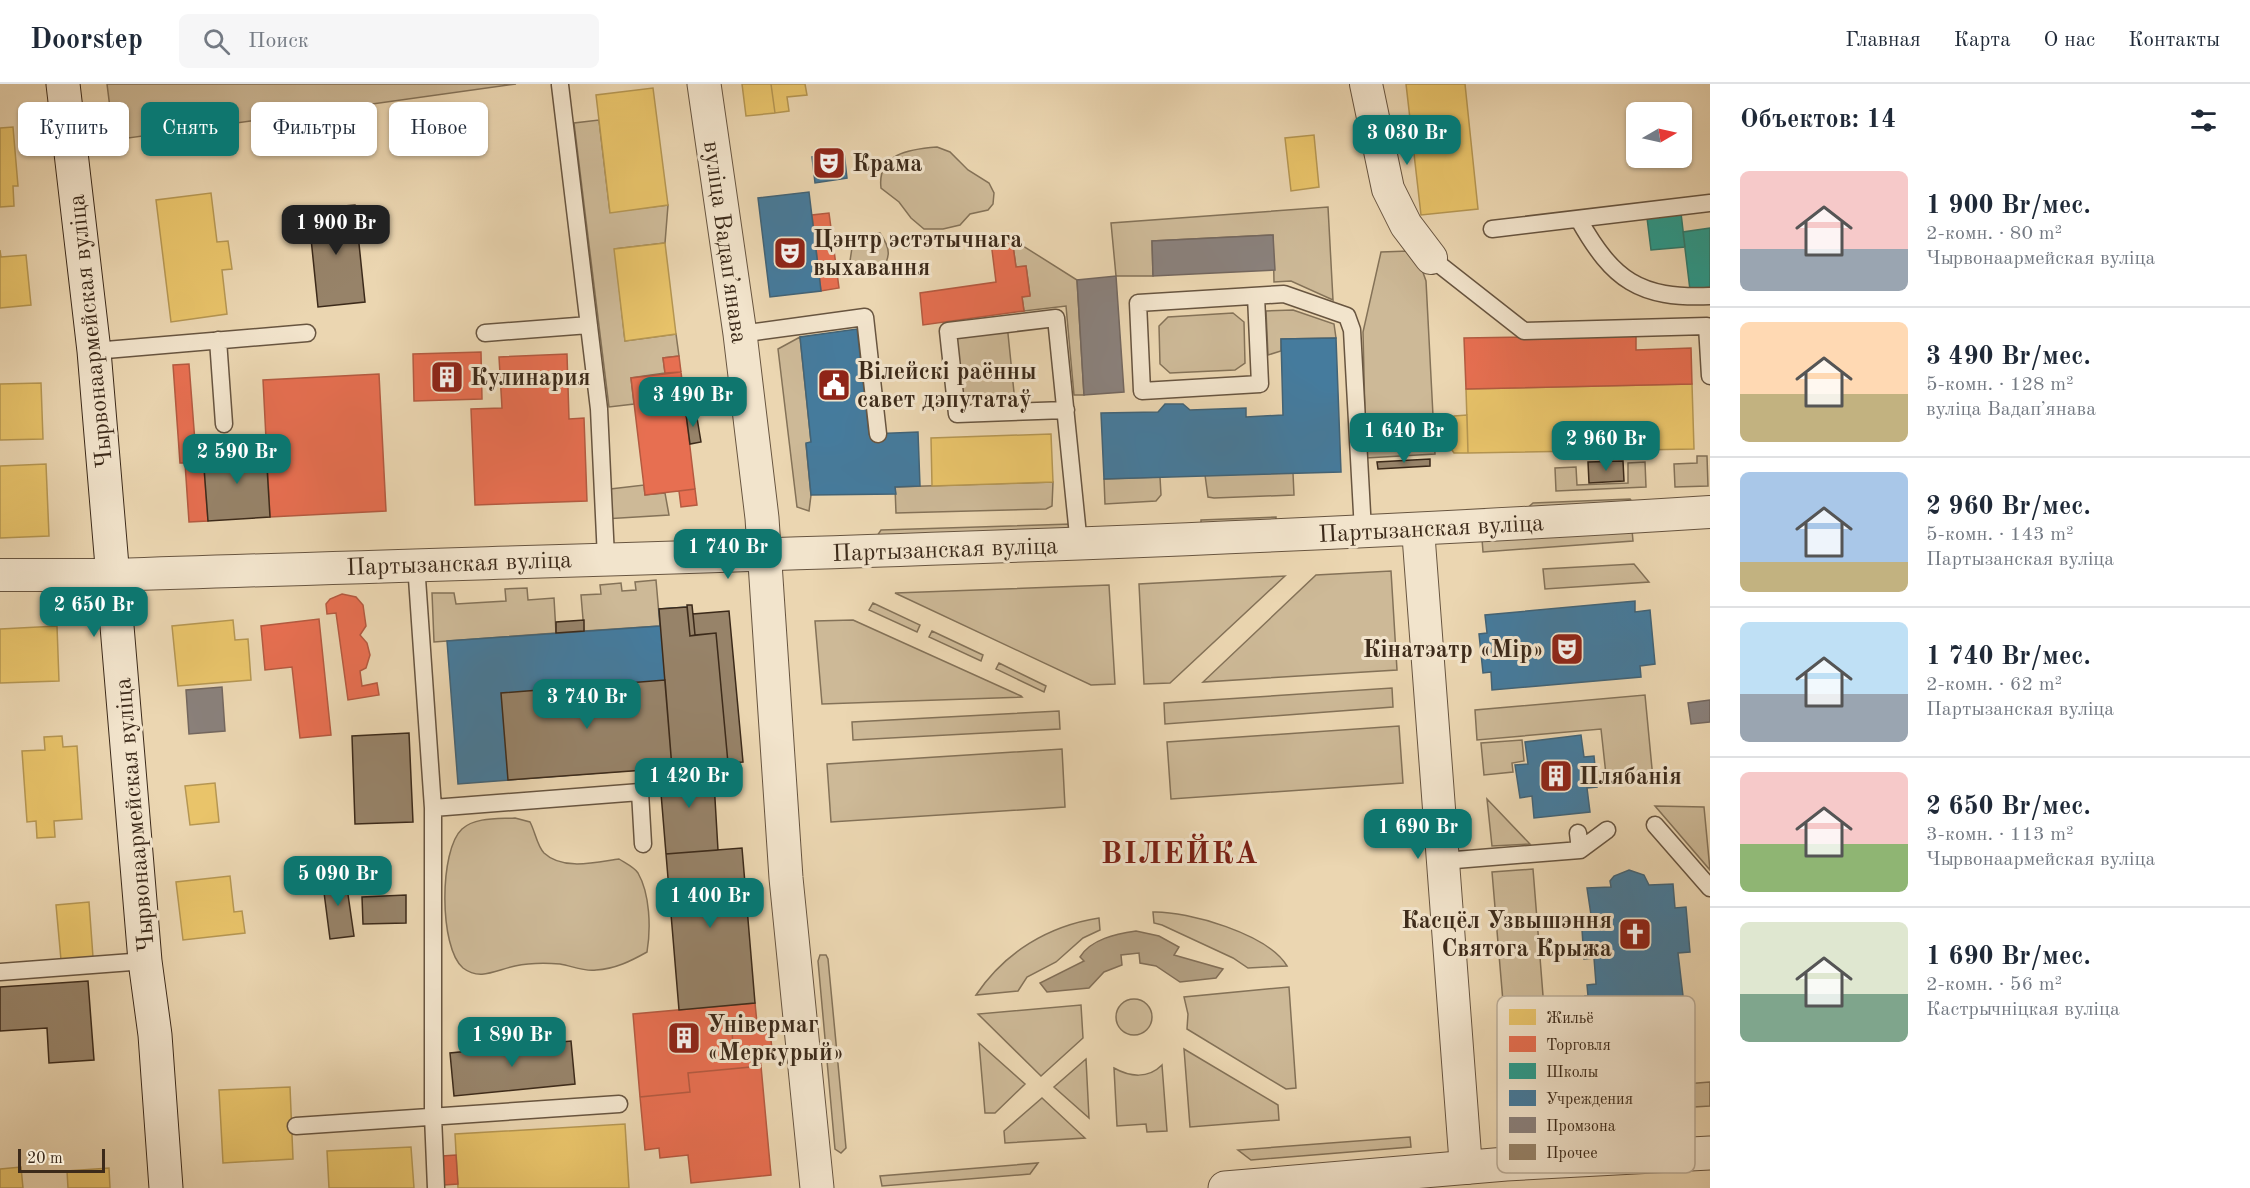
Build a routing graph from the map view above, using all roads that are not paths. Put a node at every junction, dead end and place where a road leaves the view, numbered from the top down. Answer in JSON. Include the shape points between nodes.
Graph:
{"nodes":[{"id":1,"x":63,"y":84,"type":"edge"},
{"id":2,"x":704,"y":84,"type":"edge"},
{"id":3,"x":1366,"y":84,"type":"edge"},
{"id":4,"x":560,"y":85,"type":"edge"},
{"id":5,"x":1710,"y":203,"type":"edge"},
{"id":6,"x":1579,"y":220,"type":"junction"},
{"id":7,"x":1492,"y":229,"type":"dead end"},
{"id":8,"x":1431,"y":258,"type":"joint"},
{"id":9,"x":1256,"y":296,"type":"junction"},
{"id":10,"x":1710,"y":296,"type":"edge"},
{"id":11,"x":589,"y":325,"type":"junction"},
{"id":12,"x":307,"y":333,"type":"dead end"},
{"id":13,"x":485,"y":333,"type":"dead end"},
{"id":14,"x":740,"y":334,"type":"junction"},
{"id":15,"x":218,"y":340,"type":"junction"},
{"id":16,"x":94,"y":351,"type":"junction"},
{"id":17,"x":1710,"y":376,"type":"edge"},
{"id":18,"x":1066,"y":410,"type":"junction"},
{"id":19,"x":224,"y":424,"type":"dead end"},
{"id":20,"x":878,"y":434,"type":"dead end"},
{"id":21,"x":1710,"y":512,"type":"edge"},
{"id":22,"x":1418,"y":529,"type":"junction"},
{"id":23,"x":1363,"y":531,"type":"junction"},
{"id":24,"x":1080,"y":545,"type":"junction"},
{"id":25,"x":764,"y":554,"type":"junction"},
{"id":26,"x":606,"y":558,"type":"junction"},
{"id":27,"x":416,"y":564,"type":"junction"},
{"id":28,"x":0,"y":575,"type":"edge"},
{"id":29,"x":114,"y":575,"type":"junction"},
{"id":30,"x":433,"y":808,"type":"junction"},
{"id":31,"x":1655,"y":825,"type":"dead end"},
{"id":32,"x":1607,"y":830,"type":"dead end"},
{"id":33,"x":1578,"y":832,"type":"dead end"},
{"id":34,"x":643,"y":844,"type":"dead end"},
{"id":35,"x":1580,"y":850,"type":"junction"},
{"id":36,"x":1443,"y":861,"type":"junction"},
{"id":37,"x":1710,"y":888,"type":"edge"},
{"id":38,"x":145,"y":961,"type":"junction"},
{"id":39,"x":0,"y":972,"type":"edge"},
{"id":40,"x":619,"y":1104,"type":"dead end"},
{"id":41,"x":433,"y":1116,"type":"junction"},
{"id":42,"x":296,"y":1126,"type":"dead end"},
{"id":43,"x":1710,"y":1152,"type":"edge"},
{"id":44,"x":1695,"y":1153,"type":"edge"},
{"id":45,"x":1497,"y":1166,"type":"edge"},
{"id":46,"x":1466,"y":1168,"type":"junction"},
{"id":47,"x":166,"y":1188,"type":"edge"},
{"id":48,"x":436,"y":1188,"type":"edge"},
{"id":49,"x":817,"y":1188,"type":"edge"},
{"id":50,"x":1225,"y":1188,"type":"edge"}],
"edges":[{"from":1,"to":16,"type":"street","name":"Чырвонаармейская вуліца"},
{"from":2,"to":14,"type":"street","name":"вуліца Вадапʼянава"},
{"from":3,"to":8,"type":"street","via":[[1388,189],[1406,225]]},
{"from":4,"to":11,"type":"lane"},
{"from":5,"to":6,"type":"lane"},
{"from":6,"to":7,"type":"lane"},
{"from":6,"to":10,"type":"lane","via":[[1598,252],[1621,278],[1652,292]]},
{"from":8,"to":17,"type":"lane","via":[[1524,332],[1707,326]]},
{"from":9,"to":9,"type":"lane","via":[[1138,303],[1142,391],[1260,384]]},
{"from":9,"to":23,"type":"lane","via":[[1284,294],[1347,316],[1352,330]]},
{"from":11,"to":13,"type":"lane"},
{"from":11,"to":26,"type":"lane","via":[[599,409]]},
{"from":12,"to":15,"type":"lane"},
{"from":14,"to":20,"type":"lane","via":[[865,317]]},
{"from":14,"to":25,"type":"street","name":"вуліца Вадапʼянава"},
{"from":15,"to":16,"type":"lane"},
{"from":15,"to":19,"type":"lane"},
{"from":16,"to":29,"type":"street","name":"Чырвонаармейская вуліца"},
{"from":18,"to":18,"type":"lane","via":[[1056,318],[948,331],[957,414]]},
{"from":18,"to":24,"type":"lane"},
{"from":21,"to":22,"type":"street","name":"Партызанская вуліца"},
{"from":22,"to":23,"type":"street","name":"Партызанская вуліца"},
{"from":22,"to":36,"type":"street"},
{"from":23,"to":24,"type":"street","name":"Партызанская вуліца"},
{"from":24,"to":25,"type":"street","name":"Партызанская вуліца"},
{"from":25,"to":26,"type":"street","name":"Партызанская вуліца"},
{"from":25,"to":49,"type":"street","name":"вуліца Вадапʼянава","via":[[786,878]]},
{"from":26,"to":27,"type":"street","name":"Партызанская вуліца"},
{"from":27,"to":29,"type":"street","name":"Партызанская вуліца"},
{"from":27,"to":30,"type":"lane"},
{"from":28,"to":29,"type":"street","name":"Партызанская вуліца"},
{"from":29,"to":38,"type":"street","name":"Чырвонаармейская вуліца"},
{"from":30,"to":34,"type":"lane","via":[[640,792]]},
{"from":30,"to":41,"type":"lane"},
{"from":31,"to":37,"type":"lane"},
{"from":32,"to":35,"type":"lane"},
{"from":33,"to":35,"type":"lane"},
{"from":35,"to":36,"type":"lane"},
{"from":36,"to":46,"type":"street"},
{"from":38,"to":39,"type":"lane"},
{"from":38,"to":47,"type":"street","name":"Чырвонаармейская вуліца","via":[[155,1035]]},
{"from":40,"to":41,"type":"lane"},
{"from":41,"to":42,"type":"lane"},
{"from":41,"to":48,"type":"lane"},
{"from":43,"to":44,"type":"street"},
{"from":45,"to":46,"type":"street"},
{"from":46,"to":50,"type":"street"}]}
